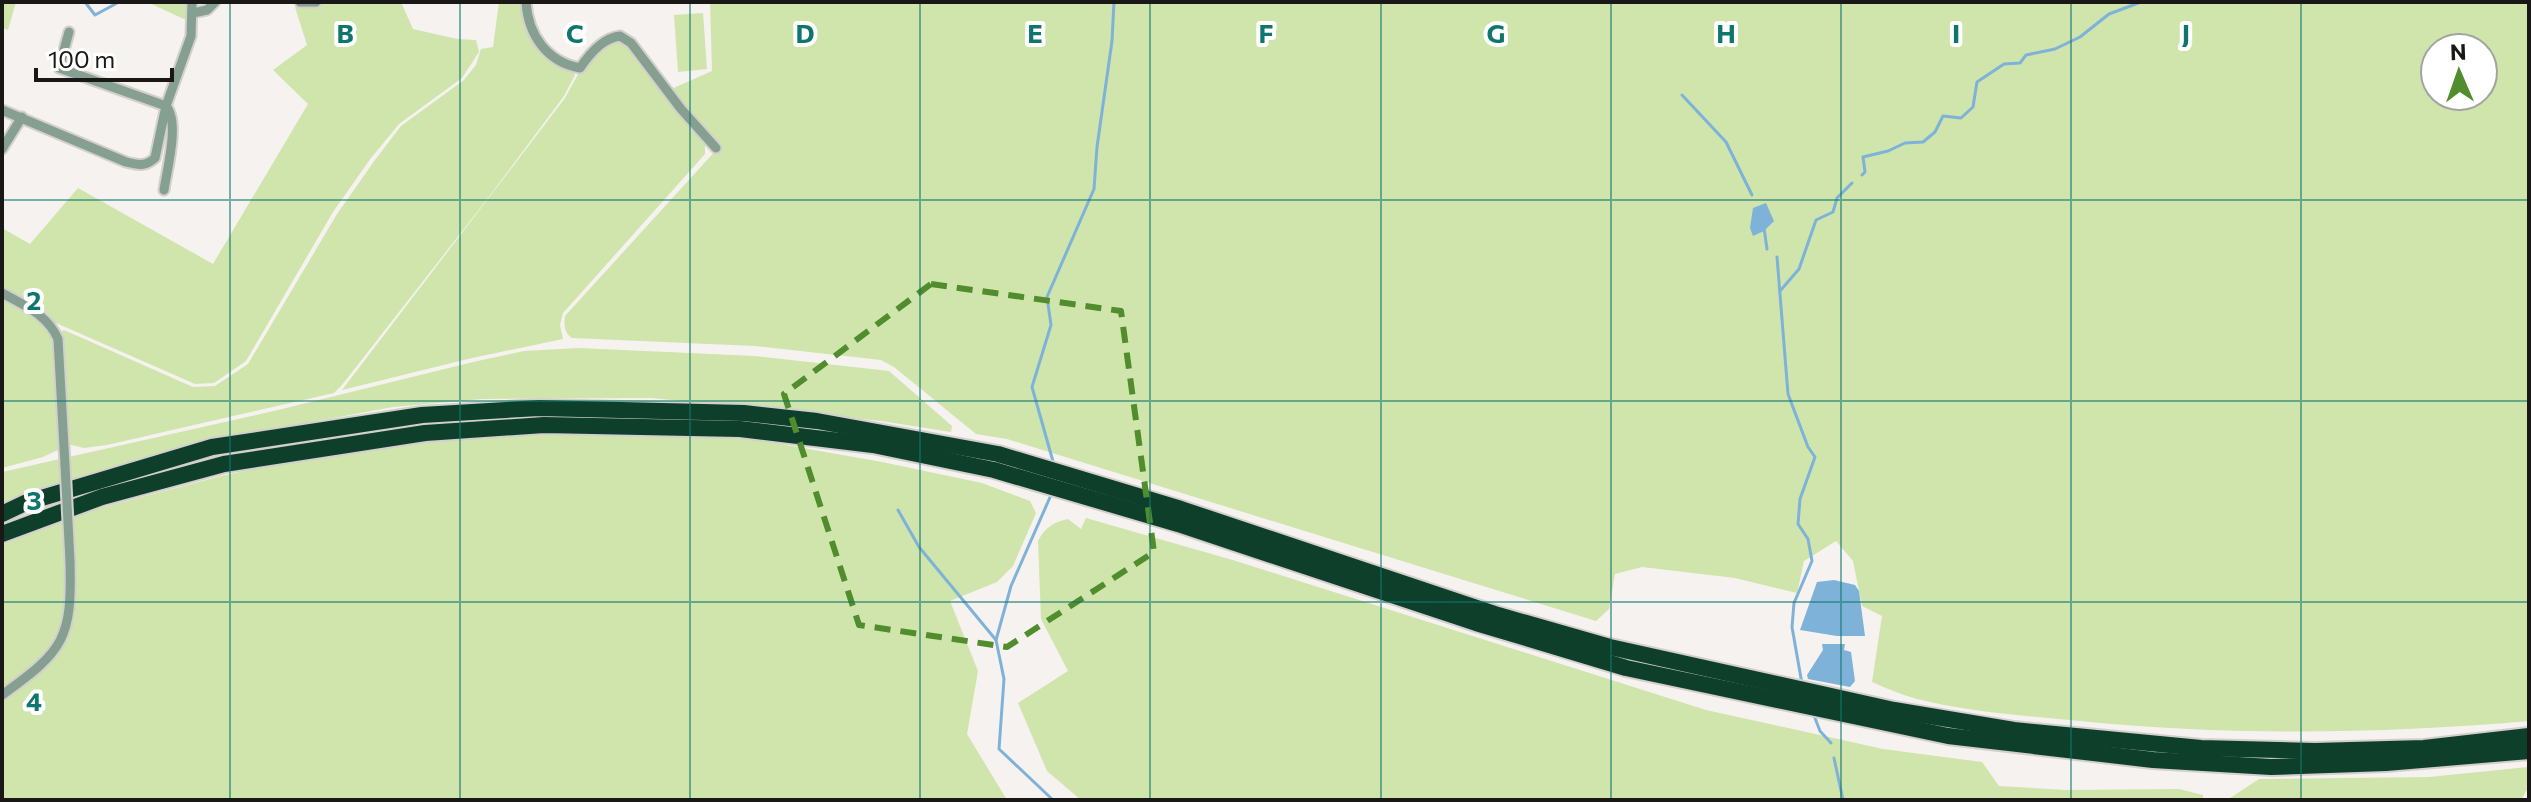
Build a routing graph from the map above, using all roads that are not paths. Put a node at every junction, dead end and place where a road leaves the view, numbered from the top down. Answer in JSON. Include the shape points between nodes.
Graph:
{"nodes":[{"id":1,"x":215,"y":2,"type":"edge"},
{"id":2,"x":300,"y":2,"type":"edge"},
{"id":3,"x":316,"y":2,"type":"edge"},
{"id":4,"x":526,"y":2,"type":"edge"},
{"id":5,"x":193,"y":7,"type":"edge"},
{"id":6,"x":69,"y":32,"type":"dead end"},
{"id":7,"x":166,"y":106,"type":"junction"},
{"id":8,"x":2,"y":110,"type":"edge"},
{"id":9,"x":22,"y":117,"type":"junction"},
{"id":10,"x":716,"y":148,"type":"dead end"},
{"id":11,"x":2,"y":149,"type":"edge"},
{"id":12,"x":164,"y":190,"type":"dead end"},
{"id":13,"x":2,"y":293,"type":"edge"},
{"id":14,"x":996,"y":462,"type":"junction"},
{"id":15,"x":2,"y":514,"type":"edge"},
{"id":16,"x":2,"y":534,"type":"edge"},
{"id":17,"x":2,"y":695,"type":"edge"},
{"id":18,"x":2529,"y":736,"type":"edge"},
{"id":19,"x":2014,"y":738,"type":"junction"},
{"id":20,"x":2529,"y":751,"type":"edge"}],
"edges":[{"from":1,"to":5,"type":"street","via":[[207,10]]},
{"from":2,"to":3,"type":"street"},
{"from":4,"to":10,"type":"street","via":[[540,43],[553,59],[569,66],[580,68],[609,37],[631,43]]},
{"from":5,"to":7,"type":"street","via":[[191,36]]},
{"from":6,"to":7,"type":"street","via":[[59,68]]},
{"from":7,"to":9,"type":"street","via":[[155,158],[138,165]]},
{"from":7,"to":12,"type":"street","via":[[173,125]]},
{"from":8,"to":9,"type":"street"},
{"from":9,"to":11,"type":"street"},
{"from":13,"to":17,"type":"street","bridge":true,"via":[[43,316],[58,339],[71,607],[62,639],[37,670]]},
{"from":14,"to":15,"type":"highway","via":[[817,421],[744,413],[539,408],[422,415],[212,447]]},
{"from":14,"to":16,"type":"highway","via":[[740,429],[544,425],[425,433],[224,464],[102,497]]},
{"from":14,"to":19,"type":"highway","via":[[1691,674],[1881,724]]},
{"from":18,"to":19,"type":"highway","via":[[2424,748],[2315,751]]},
{"from":19,"to":20,"type":"highway","via":[[2153,760],[2271,767]]}]}
